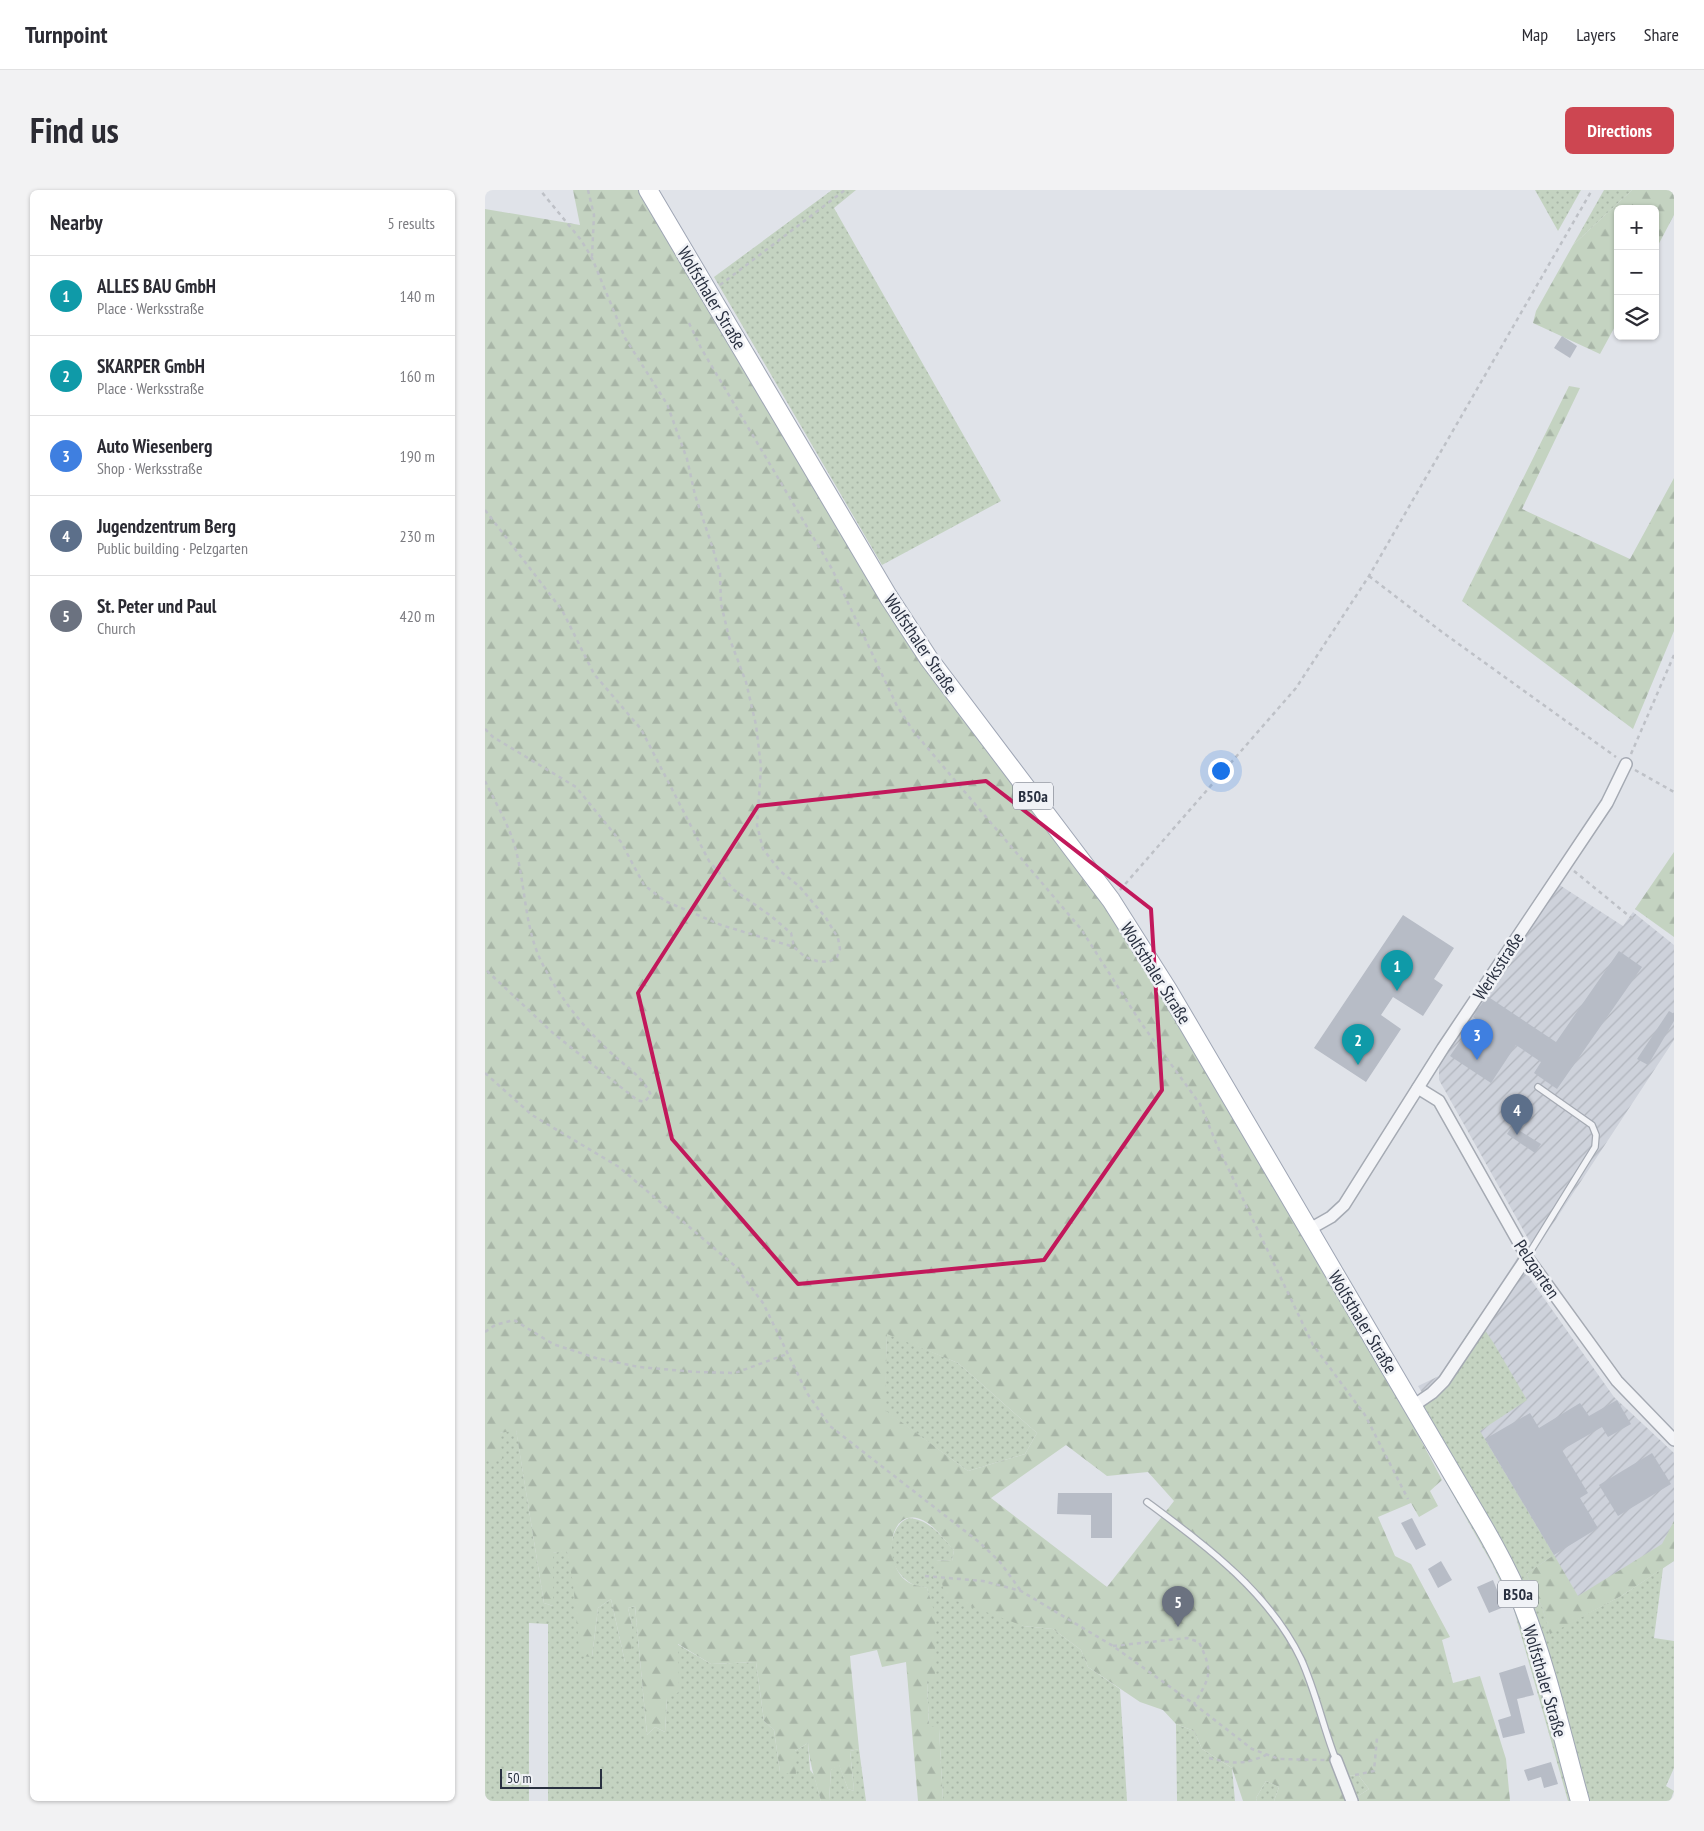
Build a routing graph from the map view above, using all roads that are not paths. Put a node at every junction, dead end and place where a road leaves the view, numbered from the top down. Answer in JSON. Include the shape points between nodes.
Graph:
{"nodes":[{"id":1,"x":648,"y":190,"type":"edge"},
{"id":2,"x":1626,"y":764,"type":"road end"},
{"id":3,"x":1538,"y":1087,"type":"dead end"},
{"id":4,"x":1418,"y":1088,"type":"junction"},
{"id":5,"x":1308,"y":1230,"type":"junction"},
{"id":6,"x":1527,"y":1257,"type":"junction"},
{"id":7,"x":1413,"y":1406,"type":"junction"},
{"id":8,"x":1674,"y":1440,"type":"edge"},
{"id":9,"x":1147,"y":1502,"type":"dead end"},
{"id":10,"x":1336,"y":1760,"type":"joint"},
{"id":11,"x":1352,"y":1801,"type":"edge"},
{"id":12,"x":1580,"y":1801,"type":"edge"}],
"edges":[{"from":1,"to":5,"type":"main road","name":"Wolfsthaler Straße","number":"B50a","via":[[888,596],[929,660],[1111,900],[1168,990]]},
{"from":2,"to":4,"type":"street","name":"Werksstraße","via":[[1607,803]]},
{"from":3,"to":6,"type":"lane","via":[[1592,1124],[1596,1134],[1595,1147]]},
{"from":4,"to":5,"type":"street","name":"Werksstraße","via":[[1344,1205]]},
{"from":4,"to":6,"type":"street","name":"Pelzgarten","via":[[1439,1101]]},
{"from":5,"to":7,"type":"main road","name":"Wolfsthaler Straße","number":"B50a"},
{"from":6,"to":7,"type":"street","via":[[1444,1381]]},
{"from":6,"to":8,"type":"street","name":"Pelzgarten","via":[[1617,1381]]},
{"from":7,"to":12,"type":"main road","name":"Wolfsthaler Straße","number":"B50a","via":[[1505,1565],[1523,1606]]},
{"from":9,"to":10,"type":"lane","via":[[1220,1557],[1279,1622],[1310,1680]]},
{"from":10,"to":11,"type":"street"}]}
